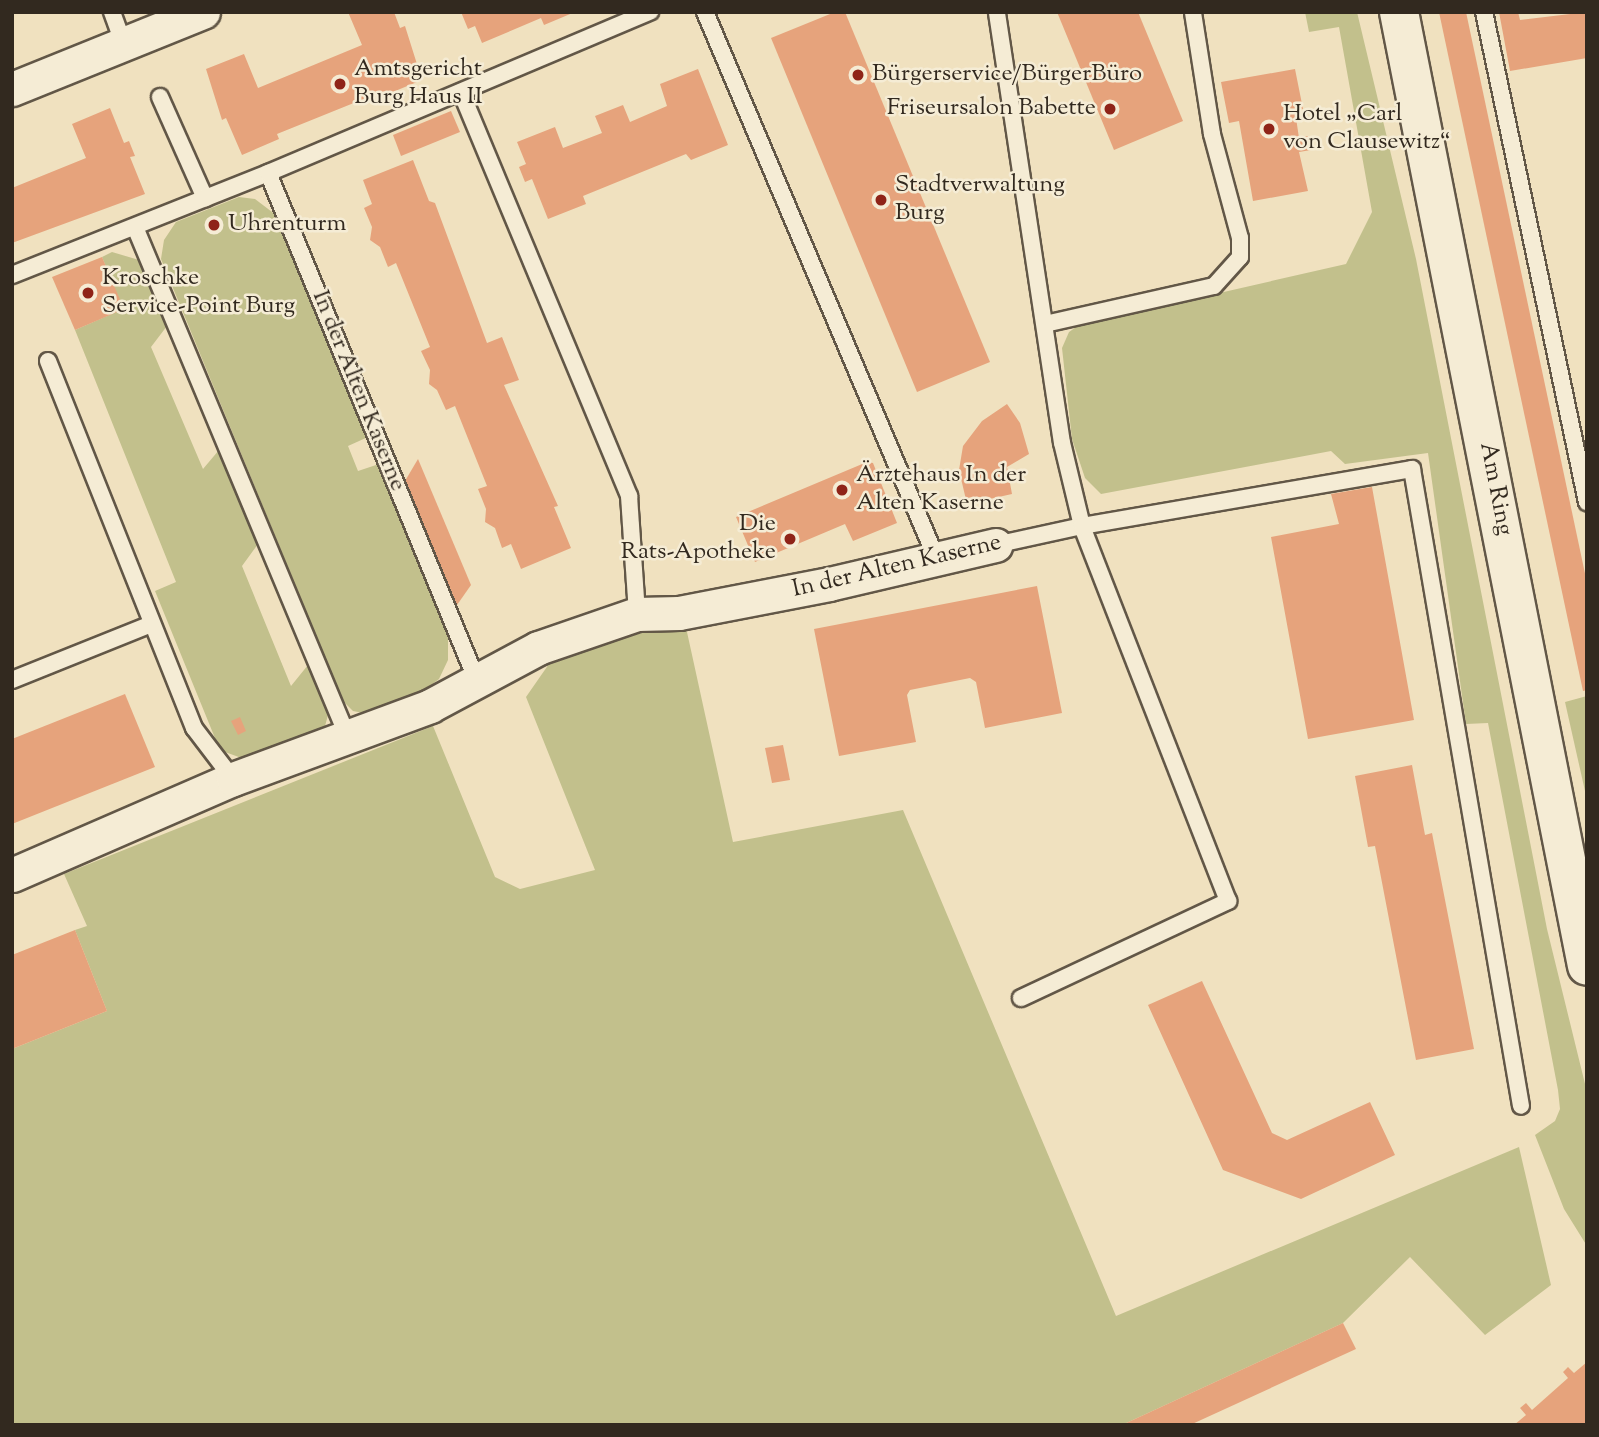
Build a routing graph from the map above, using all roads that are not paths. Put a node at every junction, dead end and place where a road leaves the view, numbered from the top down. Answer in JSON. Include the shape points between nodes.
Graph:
{"nodes":[{"id":1,"x":113,"y":12,"type":"edge"},
{"id":2,"x":203,"y":12,"type":"edge"},
{"id":3,"x":650,"y":12,"type":"edge"},
{"id":4,"x":705,"y":12,"type":"edge"},
{"id":5,"x":997,"y":12,"type":"edge"},
{"id":6,"x":1193,"y":12,"type":"edge"},
{"id":7,"x":1399,"y":12,"type":"edge"},
{"id":8,"x":1484,"y":12,"type":"edge"},
{"id":9,"x":123,"y":43,"type":"junction"},
{"id":10,"x":12,"y":89,"type":"edge"},
{"id":11,"x":461,"y":92,"type":"junction"},
{"id":12,"x":160,"y":97,"type":"dead end"},
{"id":13,"x":268,"y":173,"type":"junction"},
{"id":14,"x":205,"y":198,"type":"junction"},
{"id":15,"x":135,"y":227,"type":"junction"},
{"id":16,"x":12,"y":275,"type":"edge"},
{"id":17,"x":1045,"y":324,"type":"junction"},
{"id":18,"x":48,"y":361,"type":"dead end"},
{"id":19,"x":1587,"y":502,"type":"edge"},
{"id":20,"x":1082,"y":526,"type":"junction"},
{"id":21,"x":995,"y":545,"type":"joint"},
{"id":22,"x":937,"y":560,"type":"junction"},
{"id":23,"x":637,"y":614,"type":"junction"},
{"id":24,"x":151,"y":624,"type":"junction"},
{"id":25,"x":12,"y":680,"type":"edge"},
{"id":26,"x":477,"y":681,"type":"junction"},
{"id":27,"x":347,"y":735,"type":"junction"},
{"id":28,"x":233,"y":779,"type":"junction"},
{"id":29,"x":12,"y":875,"type":"edge"},
{"id":30,"x":1587,"y":966,"type":"edge"},
{"id":31,"x":1021,"y":998,"type":"dead end"},
{"id":32,"x":1521,"y":1106,"type":"dead end"}],
"edges":[{"from":1,"to":9,"type":"lane"},
{"from":2,"to":9,"type":"street"},
{"from":3,"to":11,"type":"lane"},
{"from":4,"to":22,"type":"lane"},
{"from":5,"to":17,"type":"lane"},
{"from":6,"to":17,"type":"lane","via":[[1212,134],[1240,238],[1240,257],[1214,286]]},
{"from":7,"to":30,"type":"main road","name":"Am Ring"},
{"from":8,"to":19,"type":"lane"},
{"from":9,"to":10,"type":"street"},
{"from":11,"to":13,"type":"lane"},
{"from":11,"to":23,"type":"lane","via":[[629,496]]},
{"from":12,"to":14,"type":"lane"},
{"from":13,"to":14,"type":"lane"},
{"from":13,"to":26,"type":"lane","name":"In der Alten Kaserne"},
{"from":14,"to":15,"type":"lane"},
{"from":15,"to":16,"type":"lane"},
{"from":15,"to":27,"type":"lane"},
{"from":17,"to":20,"type":"lane","via":[[1062,443]]},
{"from":18,"to":24,"type":"lane"},
{"from":20,"to":21,"type":"lane","name":"In der Alten Kaserne"},
{"from":20,"to":31,"type":"lane","via":[[1228,901]]},
{"from":20,"to":32,"type":"lane","name":"In der Alten Kaserne","via":[[1412,468]]},
{"from":21,"to":22,"type":"street","name":"In der Alten Kaserne"},
{"from":22,"to":23,"type":"street","name":"In der Alten Kaserne","via":[[722,605]]},
{"from":23,"to":26,"type":"street","name":"In der Alten Kaserne","via":[[538,648]]},
{"from":24,"to":25,"type":"lane"},
{"from":24,"to":28,"type":"lane","via":[[194,728]]},
{"from":26,"to":27,"type":"street","name":"In der Alten Kaserne","via":[[430,706]]},
{"from":27,"to":28,"type":"street","name":"In der Alten Kaserne"},
{"from":28,"to":29,"type":"street","name":"In der Alten Kaserne"}]}
